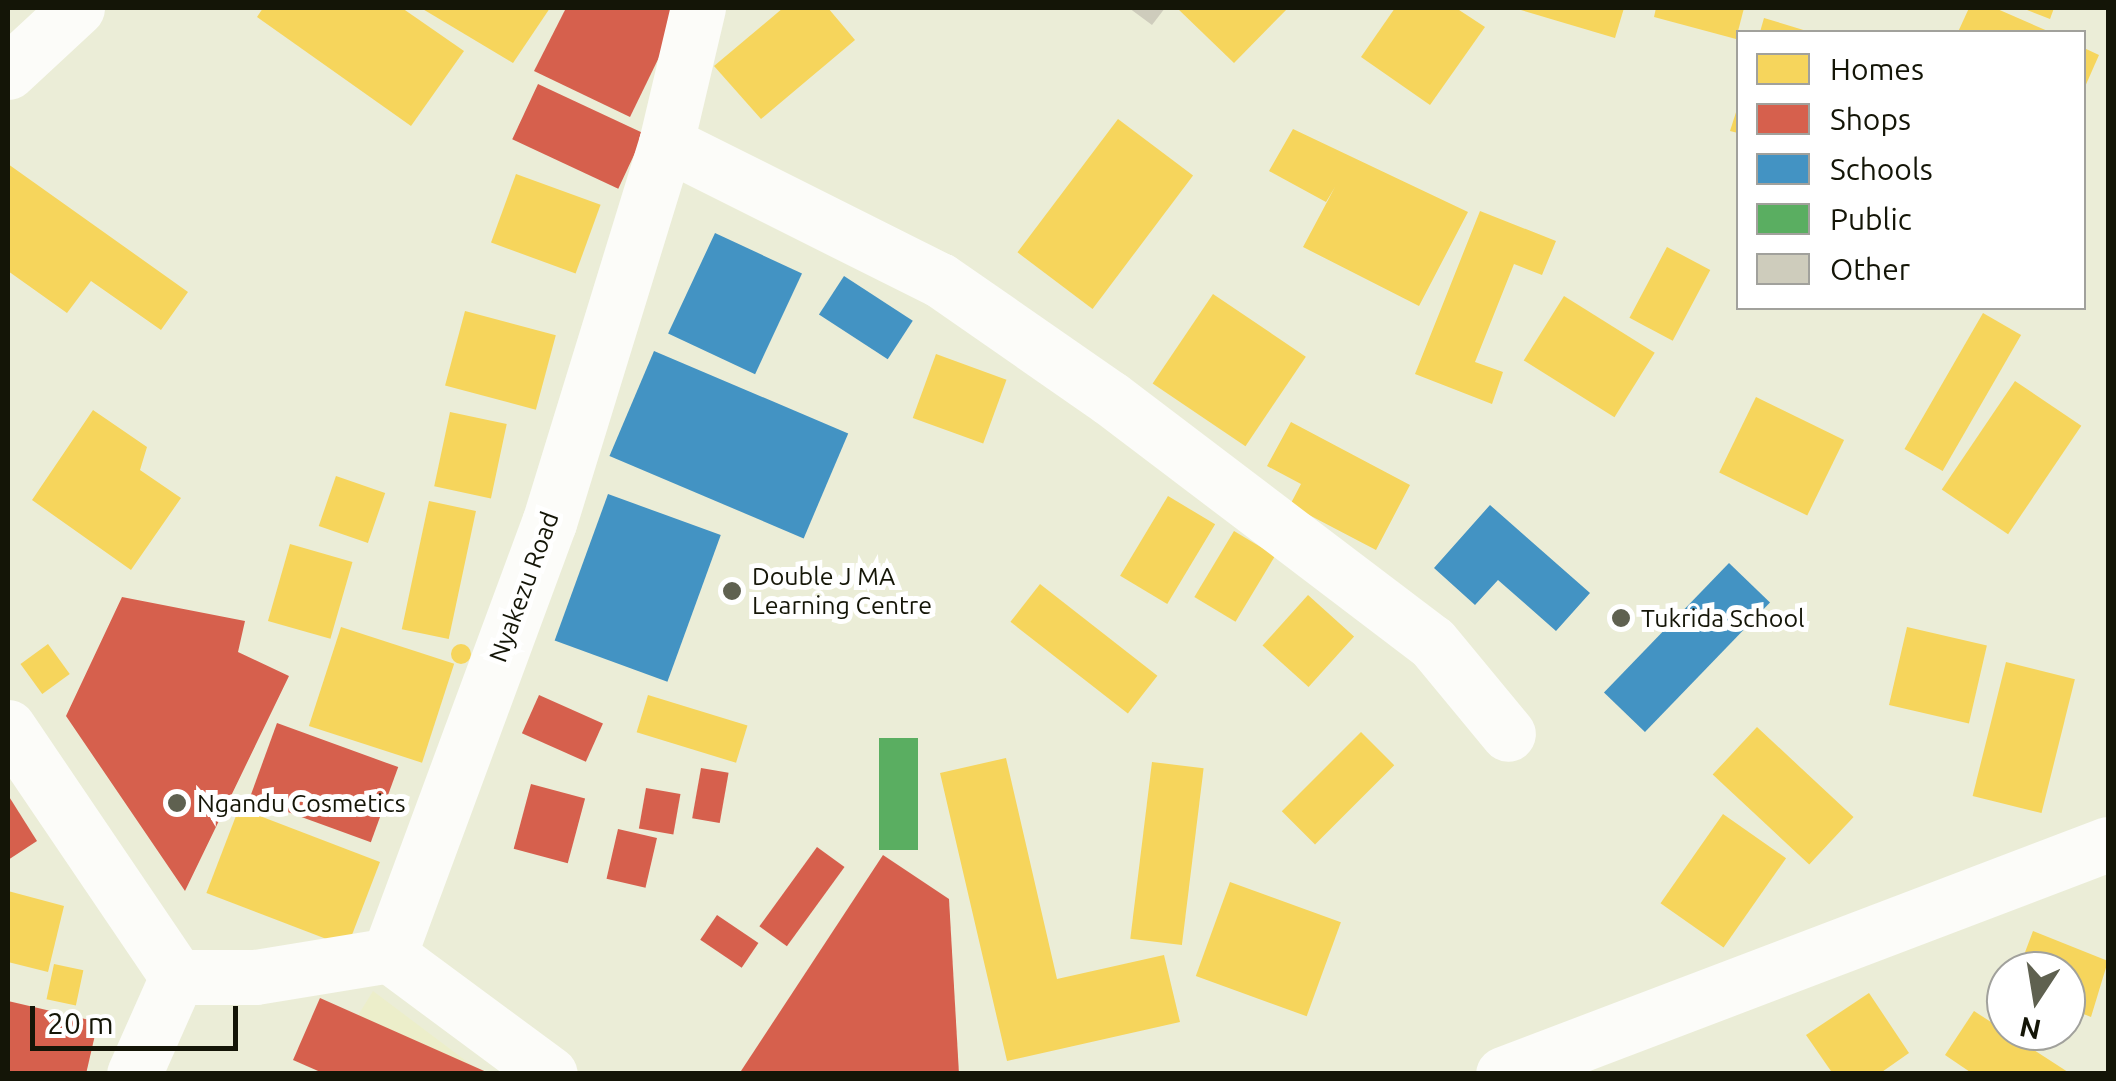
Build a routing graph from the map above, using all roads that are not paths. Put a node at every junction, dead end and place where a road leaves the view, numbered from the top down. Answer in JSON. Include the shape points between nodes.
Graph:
{"nodes":[{"id":1,"x":77,"y":8,"type":"edge"},
{"id":2,"x":698,"y":8,"type":"edge"},
{"id":3,"x":8,"y":72,"type":"edge"},
{"id":4,"x":666,"y":143,"type":"junction"},
{"id":5,"x":8,"y":727,"type":"edge"},
{"id":6,"x":1508,"y":734,"type":"dead end"},
{"id":7,"x":2108,"y":844,"type":"edge"},
{"id":8,"x":389,"y":955,"type":"junction"},
{"id":9,"x":177,"y":977,"type":"junction"},
{"id":10,"x":134,"y":1074,"type":"edge"},
{"id":11,"x":550,"y":1074,"type":"edge"},
{"id":12,"x":1503,"y":1074,"type":"edge"}],
"edges":[{"from":1,"to":3,"type":"street"},
{"from":2,"to":4,"type":"street","name":"Nyakezu Road"},
{"from":4,"to":6,"type":"street","via":[[940,280],[1095,388],[1432,642]]},
{"from":4,"to":8,"type":"street","name":"Nyakezu Road","via":[[549,523]]},
{"from":5,"to":9,"type":"street"},
{"from":7,"to":12,"type":"street"},
{"from":8,"to":9,"type":"street","via":[[255,977]]},
{"from":8,"to":11,"type":"street"},
{"from":9,"to":10,"type":"street"}]}
